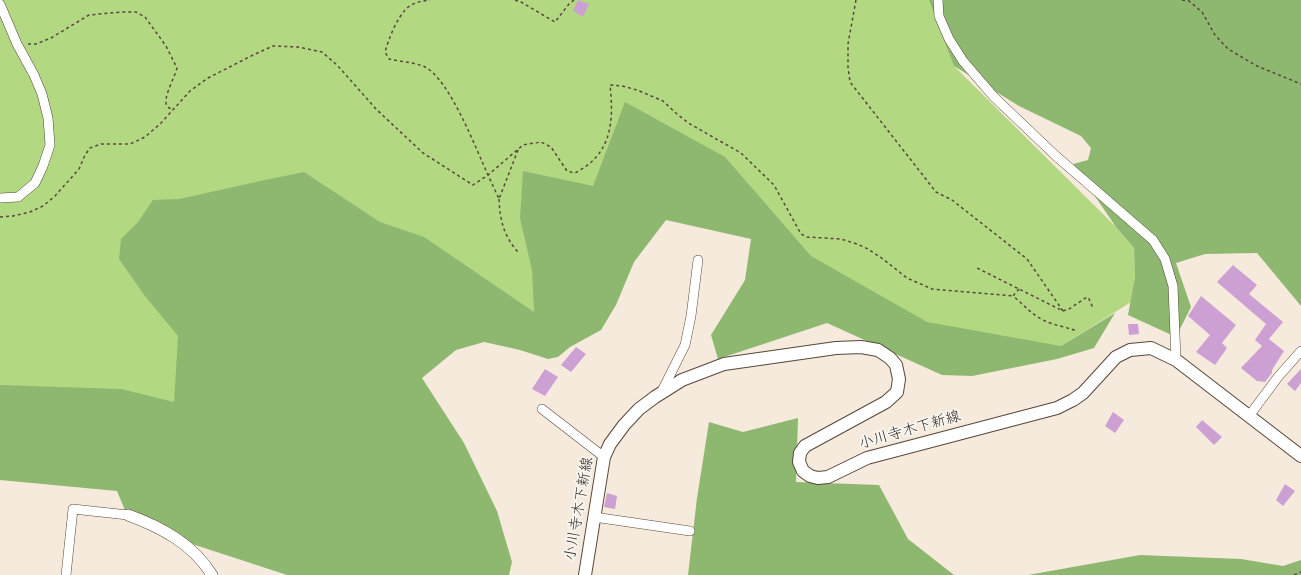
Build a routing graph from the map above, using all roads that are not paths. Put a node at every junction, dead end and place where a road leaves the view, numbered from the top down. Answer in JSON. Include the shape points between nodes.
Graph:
{"nodes":[{"id":1,"x":938,"y":0,"type":"edge"},
{"id":2,"x":0,"y":4,"type":"edge"},
{"id":3,"x":0,"y":198,"type":"edge"},
{"id":4,"x":698,"y":260,"type":"dead end"},
{"id":5,"x":1301,"y":352,"type":"edge"},
{"id":6,"x":1176,"y":360,"type":"junction"},
{"id":7,"x":661,"y":393,"type":"junction"},
{"id":8,"x":542,"y":409,"type":"dead end"},
{"id":9,"x":1249,"y":416,"type":"junction"},
{"id":10,"x":1301,"y":456,"type":"edge"},
{"id":11,"x":604,"y":457,"type":"junction"},
{"id":12,"x":128,"y":515,"type":"joint"},
{"id":13,"x":594,"y":517,"type":"junction"},
{"id":14,"x":690,"y":531,"type":"dead end"},
{"id":15,"x":66,"y":575,"type":"edge"},
{"id":16,"x":212,"y":575,"type":"edge"},
{"id":17,"x":585,"y":575,"type":"edge"}],
"edges":[{"from":1,"to":6,"type":"street","via":[[939,16],[950,39],[963,60],[994,97],[1056,156],[1154,240],[1165,259],[1173,286]]},
{"from":2,"to":3,"type":"street","via":[[42,94],[48,118],[50,145],[35,183],[18,197]]},
{"from":4,"to":7,"type":"street","via":[[685,344]]},
{"from":5,"to":9,"type":"street","via":[[1278,377]]},
{"from":6,"to":7,"type":"main road","name":"小川寺木下新線","via":[[1151,348],[1130,350],[1116,357],[1083,393],[1057,408],[867,458],[828,477],[818,478],[803,471],[799,462],[805,446],[886,402],[897,392],[899,379],[896,365],[878,350],[861,347],[836,348],[724,364],[682,380]]},
{"from":6,"to":9,"type":"main road","name":"小川寺木下新線"},
{"from":7,"to":11,"type":"main road","name":"小川寺木下新線","via":[[639,409],[624,425]]},
{"from":8,"to":11,"type":"street"},
{"from":9,"to":10,"type":"main road","name":"小川寺木下新線"},
{"from":11,"to":13,"type":"main road","name":"小川寺木下新線"},
{"from":12,"to":15,"type":"street","via":[[73,509]]},
{"from":12,"to":16,"type":"street","via":[[150,523],[185,544]]},
{"from":13,"to":14,"type":"street"},
{"from":13,"to":17,"type":"main road","name":"小川寺木下新線"}]}
